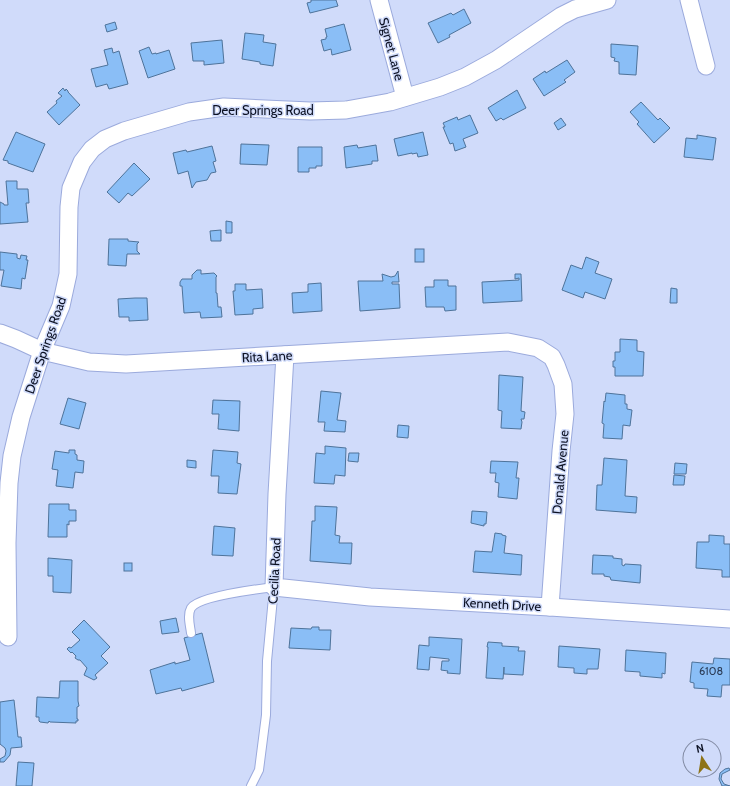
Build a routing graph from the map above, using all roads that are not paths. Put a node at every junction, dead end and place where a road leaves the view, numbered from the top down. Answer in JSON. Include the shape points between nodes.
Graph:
{"nodes":[{"id":1,"x":379,"y":0,"type":"edge"},
{"id":2,"x":607,"y":0,"type":"edge"},
{"id":3,"x":689,"y":0,"type":"edge"},
{"id":4,"x":706,"y":66,"type":"dead end"},
{"id":5,"x":405,"y":97,"type":"junction"},
{"id":6,"x":0,"y":333,"type":"edge"},
{"id":7,"x":538,"y":348,"type":"joint"},
{"id":8,"x":42,"y":351,"type":"junction"},
{"id":9,"x":286,"y":355,"type":"junction"},
{"id":10,"x":3,"y":543,"type":"edge"},
{"id":11,"x":274,"y":587,"type":"junction"},
{"id":12,"x":550,"y":607,"type":"junction"},
{"id":13,"x":730,"y":619,"type":"edge"},
{"id":14,"x":191,"y":632,"type":"dead end"},
{"id":15,"x":8,"y":638,"type":"dead end"},
{"id":16,"x":251,"y":786,"type":"edge"}],
"edges":[{"from":1,"to":5,"type":"street","name":"Signet Lane"},
{"from":2,"to":5,"type":"street","name":"Deer Springs Road","via":[[575,9],[561,16],[496,60],[465,77]]},
{"from":3,"to":4,"type":"street"},
{"from":5,"to":8,"type":"street","name":"Deer Springs Road","via":[[346,110],[224,107],[189,112],[105,139],[92,149],[82,162],[71,188],[68,207],[68,274],[61,306]]},
{"from":6,"to":8,"type":"street","name":"Rita Lane"},
{"from":7,"to":9,"type":"street","name":"Rita Lane","via":[[508,342]]},
{"from":7,"to":12,"type":"street","name":"Donald Avenue","via":[[552,357],[556,365],[563,384],[565,414]]},
{"from":8,"to":9,"type":"street","name":"Rita Lane","via":[[89,362],[126,364]]},
{"from":8,"to":10,"type":"street","name":"Deer Springs Road","via":[[21,417],[12,456]]},
{"from":9,"to":11,"type":"street","name":"Cecilia Road"},
{"from":10,"to":15,"type":"street","name":"Deer Springs Road"},
{"from":11,"to":12,"type":"street","name":"Kenneth Drive","via":[[370,597]]},
{"from":11,"to":14,"type":"lane","via":[[240,591],[199,602],[191,608],[189,615]]},
{"from":11,"to":16,"type":"lane","name":"Cecilia Road","via":[[267,661],[266,715],[259,770]]},
{"from":12,"to":13,"type":"street","name":"Kenneth Drive"}]}
